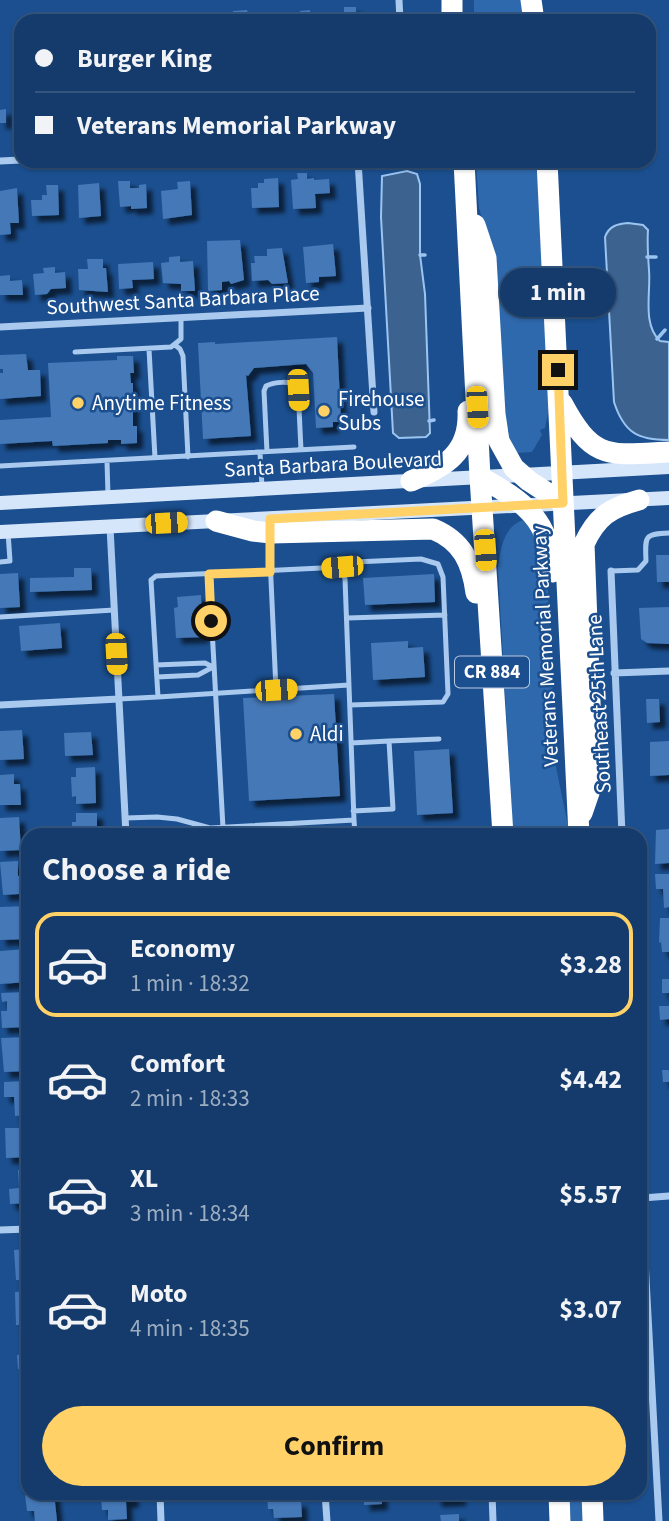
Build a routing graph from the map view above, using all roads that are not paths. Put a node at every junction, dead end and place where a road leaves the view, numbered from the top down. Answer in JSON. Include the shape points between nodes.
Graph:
{"nodes":[{"id":1,"x":358,"y":168,"type":"edge"},
{"id":2,"x":463,"y":168,"type":"edge"},
{"id":3,"x":464,"y":168,"type":"edge"},
{"id":4,"x":547,"y":168,"type":"edge"},
{"id":5,"x":466,"y":199,"type":"junction"},
{"id":6,"x":368,"y":308,"type":"junction"},
{"id":7,"x":181,"y":318,"type":"junction"},
{"id":8,"x":0,"y":327,"type":"edge"},
{"id":9,"x":175,"y":345,"type":"junction"},
{"id":10,"x":149,"y":349,"type":"junction"},
{"id":11,"x":75,"y":352,"type":"dead end"},
{"id":12,"x":559,"y":397,"type":"junction"},
{"id":13,"x":374,"y":412,"type":"dead end"},
{"id":14,"x":354,"y":447,"type":"dead end"},
{"id":15,"x":301,"y":450,"type":"junction"},
{"id":16,"x":669,"y":452,"type":"edge"},
{"id":17,"x":264,"y":453,"type":"junction"},
{"id":18,"x":188,"y":457,"type":"junction"},
{"id":19,"x":155,"y":458,"type":"junction"},
{"id":20,"x":107,"y":461,"type":"junction"},
{"id":21,"x":0,"y":466,"type":"edge"},
{"id":22,"x":669,"y":467,"type":"edge"},
{"id":23,"x":562,"y":473,"type":"junction"},
{"id":24,"x":522,"y":475,"type":"junction"},
{"id":25,"x":480,"y":477,"type":"junction"},
{"id":26,"x":411,"y":481,"type":"junction"},
{"id":27,"x":262,"y":490,"type":"junction"},
{"id":28,"x":108,"y":498,"type":"junction"},
{"id":29,"x":669,"y":498,"type":"edge"},
{"id":30,"x":639,"y":500,"type":"junction"},
{"id":31,"x":0,"y":503,"type":"edge"},
{"id":32,"x":563,"y":503,"type":"junction"},
{"id":33,"x":524,"y":506,"type":"junction"},
{"id":34,"x":482,"y":509,"type":"junction"},
{"id":35,"x":216,"y":521,"type":"joint"},
{"id":36,"x":269,"y":526,"type":"junction"},
{"id":37,"x":110,"y":527,"type":"junction"},
{"id":38,"x":4,"y":532,"type":"edge"},
{"id":39,"x":669,"y":533,"type":"edge"},
{"id":40,"x":0,"y":562,"type":"edge"},
{"id":41,"x":342,"y":567,"type":"junction"},
{"id":42,"x":611,"y":571,"type":"joint"},
{"id":43,"x":270,"y":572,"type":"junction"},
{"id":44,"x":209,"y":574,"type":"junction"},
{"id":45,"x":114,"y":610,"type":"junction"},
{"id":46,"x":445,"y":615,"type":"junction"},
{"id":47,"x":0,"y":617,"type":"edge"},
{"id":48,"x":347,"y":618,"type":"junction"},
{"id":49,"x":156,"y":665,"type":"junction"},
{"id":50,"x":213,"y":667,"type":"junction"},
{"id":51,"x":669,"y":671,"type":"edge"},
{"id":52,"x":614,"y":673,"type":"junction"},
{"id":53,"x":157,"y":677,"type":"junction"},
{"id":54,"x":349,"y":685,"type":"junction"},
{"id":55,"x":276,"y":690,"type":"junction"},
{"id":56,"x":214,"y":693,"type":"junction"},
{"id":57,"x":158,"y":697,"type":"junction"},
{"id":58,"x":119,"y":699,"type":"junction"},
{"id":59,"x":0,"y":705,"type":"edge"},
{"id":60,"x":350,"y":705,"type":"junction"},
{"id":61,"x":439,"y":739,"type":"dead end"},
{"id":62,"x":390,"y":741,"type":"junction"},
{"id":63,"x":351,"y":743,"type":"junction"},
{"id":64,"x":353,"y":811,"type":"junction"},
{"id":65,"x":125,"y":818,"type":"junction"},
{"id":66,"x":354,"y":820,"type":"junction"},
{"id":67,"x":126,"y":828,"type":"edge"},
{"id":68,"x":223,"y":828,"type":"junction"},
{"id":69,"x":355,"y":828,"type":"edge"},
{"id":70,"x":501,"y":828,"type":"edge"},
{"id":71,"x":502,"y":828,"type":"edge"},
{"id":72,"x":578,"y":828,"type":"edge"},
{"id":73,"x":579,"y":828,"type":"edge"},
{"id":74,"x":580,"y":828,"type":"edge"},
{"id":75,"x":622,"y":828,"type":"edge"},
{"id":76,"x":669,"y":1196,"type":"edge"},
{"id":77,"x":647,"y":1198,"type":"edge"},
{"id":78,"x":21,"y":1229,"type":"edge"},
{"id":79,"x":0,"y":1230,"type":"edge"},
{"id":80,"x":647,"y":1293,"type":"edge"},
{"id":81,"x":160,"y":1500,"type":"edge"},
{"id":82,"x":326,"y":1500,"type":"edge"},
{"id":83,"x":492,"y":1500,"type":"edge"},
{"id":84,"x":559,"y":1500,"type":"edge"},
{"id":85,"x":592,"y":1500,"type":"edge"},
{"id":86,"x":162,"y":1521,"type":"edge"},
{"id":87,"x":327,"y":1521,"type":"edge"},
{"id":88,"x":493,"y":1521,"type":"edge"},
{"id":89,"x":560,"y":1521,"type":"edge"},
{"id":90,"x":593,"y":1521,"type":"edge"},
{"id":91,"x":659,"y":1521,"type":"edge"}],
"edges":[{"from":1,"to":6,"type":"street"},
{"from":2,"to":26,"type":"highway","via":[[455,201],[467,428],[450,460]]},
{"from":3,"to":5,"type":"highway","number":"CR 884"},
{"from":4,"to":12,"type":"highway","name":"Veterans Memorial Parkway"},
{"from":5,"to":24,"type":"highway","via":[[486,258],[497,432],[505,454]]},
{"from":5,"to":25,"type":"highway","number":"CR 884"},
{"from":6,"to":7,"type":"street","name":"Southwest Santa Barbara Place"},
{"from":6,"to":13,"type":"street"},
{"from":7,"to":8,"type":"street","name":"Southwest Santa Barbara Place"},
{"from":7,"to":9,"type":"lane","via":[[181,339]]},
{"from":9,"to":10,"type":"lane"},
{"from":9,"to":18,"type":"lane","via":[[183,356]]},
{"from":10,"to":11,"type":"lane"},
{"from":10,"to":19,"type":"lane"},
{"from":12,"to":16,"type":"highway","via":[[575,428],[592,445],[624,454]]},
{"from":12,"to":23,"type":"highway","name":"Veterans Memorial Parkway"},
{"from":14,"to":15,"type":"lane"},
{"from":15,"to":17,"type":"lane"},
{"from":15,"to":17,"type":"lane","via":[[298,387],[271,384],[264,391]]},
{"from":17,"to":18,"type":"lane"},
{"from":17,"to":27,"type":"lane"},
{"from":18,"to":19,"type":"lane"},
{"from":19,"to":20,"type":"lane"},
{"from":20,"to":21,"type":"lane"},
{"from":20,"to":28,"type":"lane"},
{"from":22,"to":23,"type":"main road","name":"Santa Barbara Boulevard"},
{"from":23,"to":24,"type":"main road","name":"Santa Barbara Boulevard"},
{"from":23,"to":32,"type":"highway","name":"Veterans Memorial Parkway"},
{"from":24,"to":25,"type":"main road","name":"Santa Barbara Boulevard"},
{"from":24,"to":32,"type":"highway"},
{"from":25,"to":26,"type":"main road","name":"Santa Barbara Boulevard"},
{"from":25,"to":33,"type":"highway"},
{"from":25,"to":34,"type":"highway","number":"CR 884"},
{"from":26,"to":27,"type":"main road","name":"Santa Barbara Boulevard"},
{"from":27,"to":28,"type":"main road","name":"Santa Barbara Boulevard"},
{"from":28,"to":31,"type":"main road","name":"Santa Barbara Boulevard"},
{"from":29,"to":30,"type":"main road"},
{"from":30,"to":32,"type":"main road"},
{"from":30,"to":74,"type":"highway","via":[[607,512],[584,544],[593,781]]},
{"from":32,"to":33,"type":"main road"},
{"from":32,"to":73,"type":"highway","name":"Veterans Memorial Parkway"},
{"from":33,"to":34,"type":"main road"},
{"from":33,"to":72,"type":"highway","via":[[541,523],[550,545],[562,769]]},
{"from":34,"to":36,"type":"main road"},
{"from":34,"to":71,"type":"highway","number":"CR 884"},
{"from":35,"to":36,"type":"highway","via":[[253,531]]},
{"from":35,"to":37,"type":"main road"},
{"from":36,"to":43,"type":"lane"},
{"from":36,"to":70,"type":"highway","via":[[427,528],[447,535],[463,550],[474,577],[485,755]]},
{"from":37,"to":38,"type":"main road"},
{"from":37,"to":45,"type":"street"},
{"from":38,"to":40,"type":"lane","via":[[10,561]]},
{"from":39,"to":42,"type":"lane","via":[[647,537],[646,561],[638,570]]},
{"from":41,"to":43,"type":"lane"},
{"from":41,"to":46,"type":"lane","via":[[355,562],[422,559],[438,564]]},
{"from":41,"to":48,"type":"lane"},
{"from":42,"to":52,"type":"street","name":"Southeast 25th Lane"},
{"from":43,"to":44,"type":"lane"},
{"from":43,"to":55,"type":"lane"},
{"from":44,"to":49,"type":"lane","via":[[151,580]]},
{"from":44,"to":50,"type":"lane"},
{"from":45,"to":47,"type":"lane"},
{"from":45,"to":58,"type":"street"},
{"from":46,"to":48,"type":"lane"},
{"from":46,"to":60,"type":"lane","via":[[448,694],[443,702]]},
{"from":48,"to":54,"type":"lane"},
{"from":49,"to":50,"type":"lane","via":[[205,663]]},
{"from":49,"to":53,"type":"lane"},
{"from":50,"to":53,"type":"lane","via":[[198,675]]},
{"from":50,"to":56,"type":"lane"},
{"from":51,"to":52,"type":"street"},
{"from":52,"to":75,"type":"street","name":"Southeast 25th Lane"},
{"from":53,"to":57,"type":"lane"},
{"from":54,"to":55,"type":"lane"},
{"from":54,"to":60,"type":"lane"},
{"from":55,"to":56,"type":"lane"},
{"from":56,"to":57,"type":"lane"},
{"from":56,"to":68,"type":"lane"},
{"from":57,"to":58,"type":"lane"},
{"from":58,"to":59,"type":"street"},
{"from":58,"to":65,"type":"street"},
{"from":60,"to":63,"type":"lane"},
{"from":61,"to":62,"type":"lane"},
{"from":62,"to":63,"type":"lane"},
{"from":62,"to":64,"type":"lane","via":[[393,809]]},
{"from":63,"to":64,"type":"lane"},
{"from":64,"to":66,"type":"lane"},
{"from":65,"to":67,"type":"street"},
{"from":65,"to":68,"type":"lane","via":[[177,819]]},
{"from":66,"to":68,"type":"lane"},
{"from":66,"to":69,"type":"lane"},
{"from":76,"to":77,"type":"street"},
{"from":78,"to":79,"type":"street"},
{"from":80,"to":91,"type":"street"},
{"from":81,"to":86,"type":"street"},
{"from":82,"to":87,"type":"street"},
{"from":83,"to":88,"type":"street"},
{"from":84,"to":89,"type":"highway"},
{"from":85,"to":90,"type":"highway"}]}
